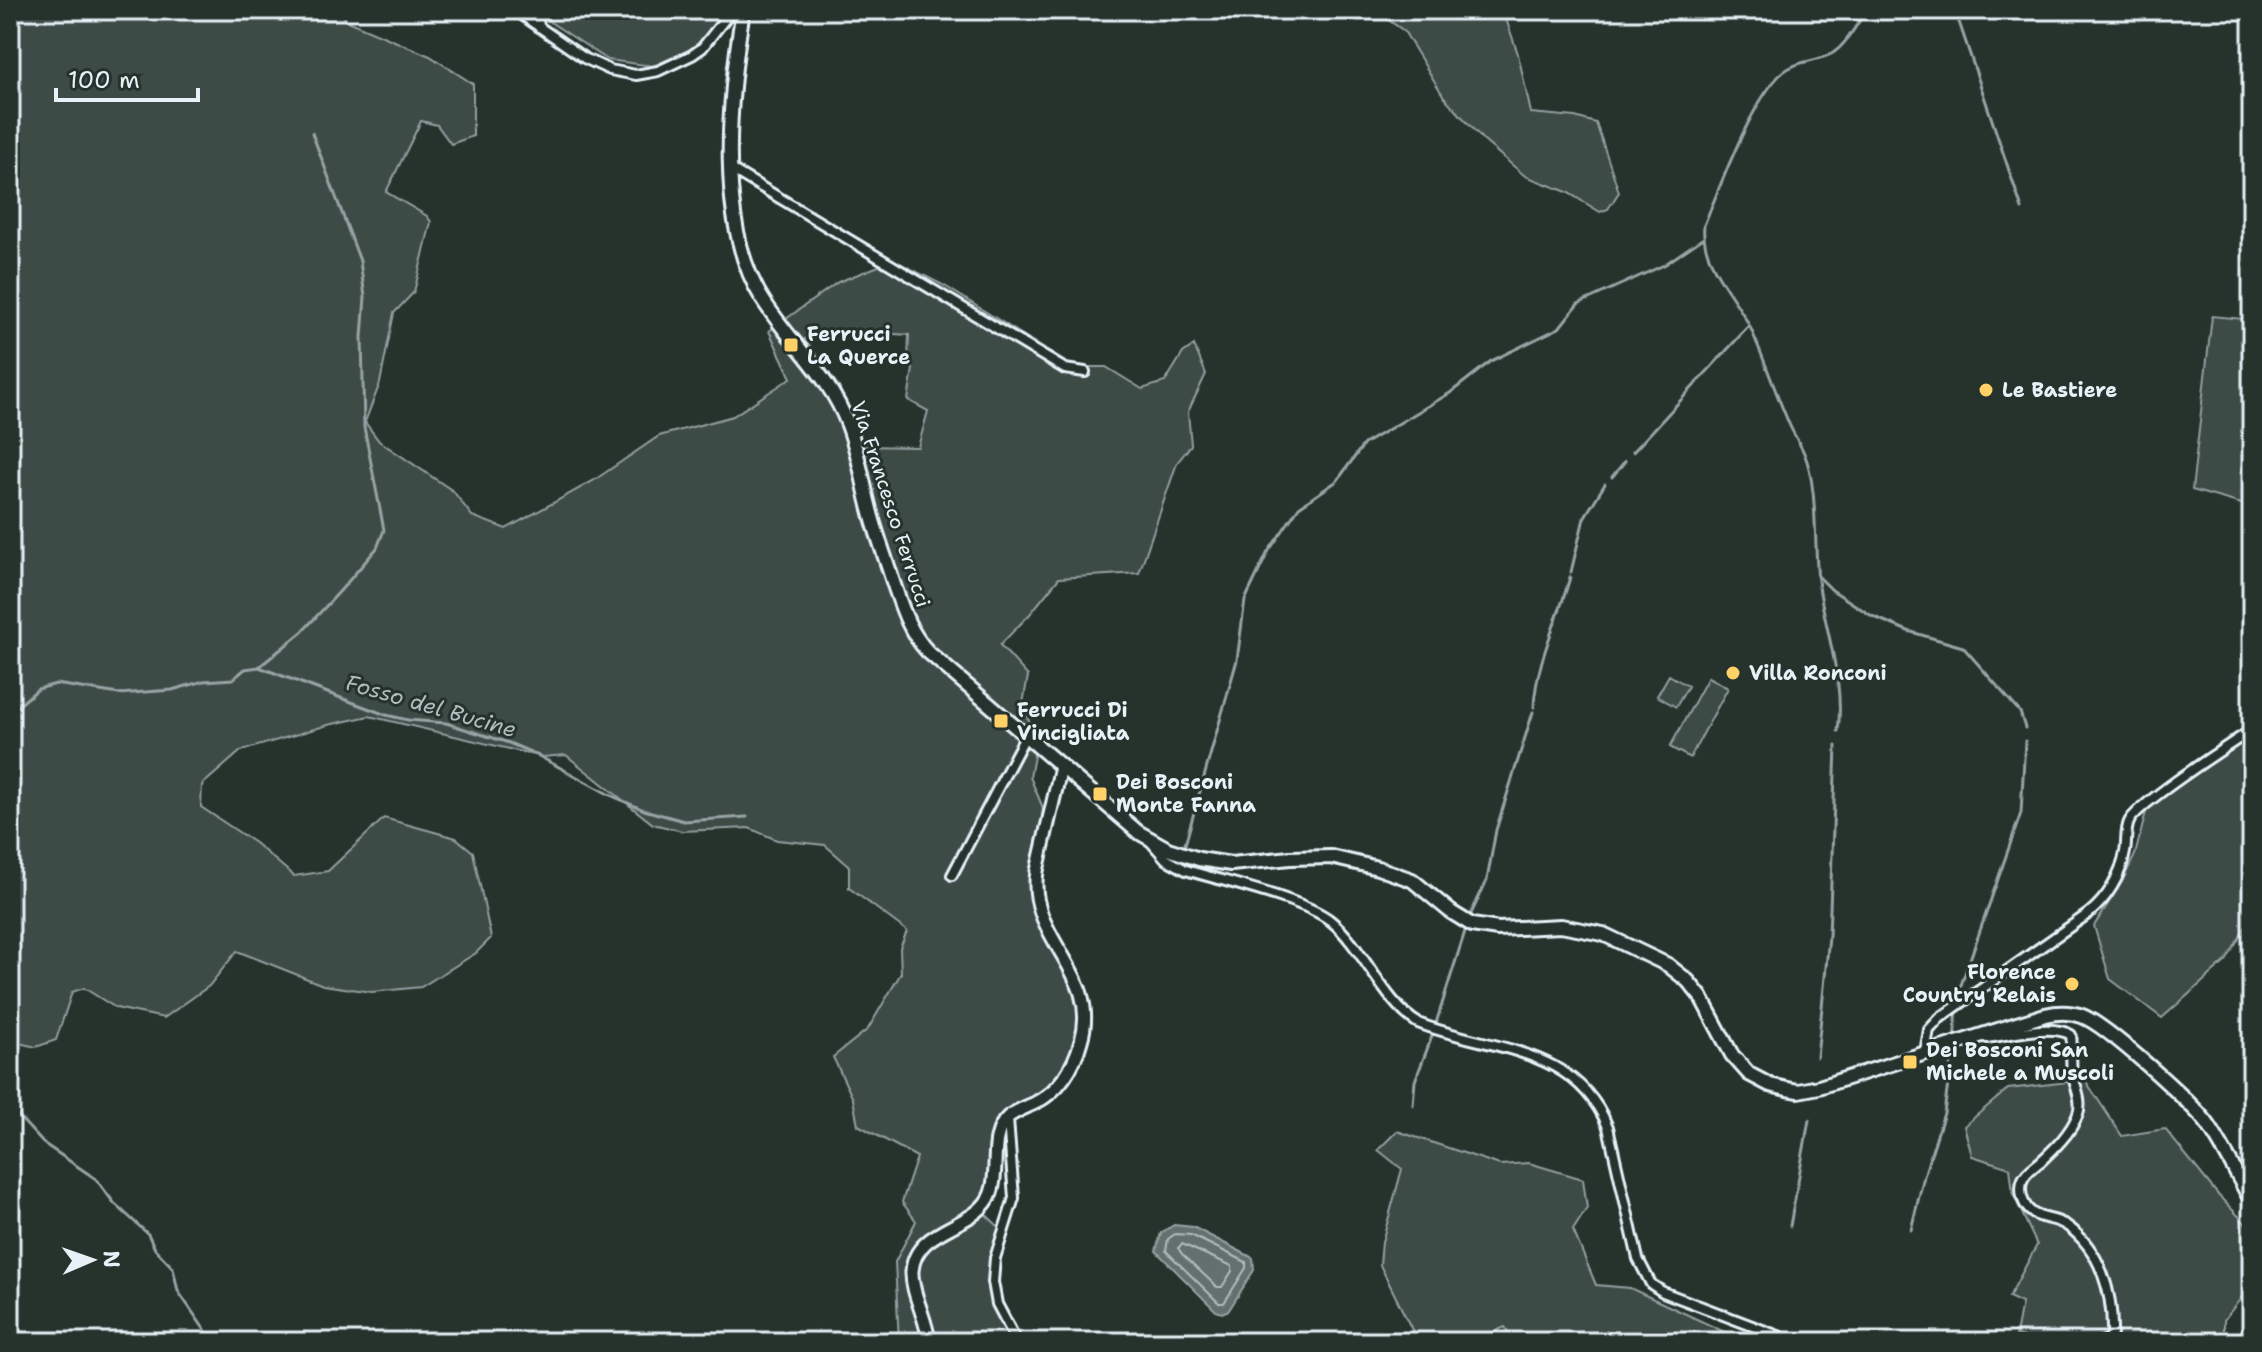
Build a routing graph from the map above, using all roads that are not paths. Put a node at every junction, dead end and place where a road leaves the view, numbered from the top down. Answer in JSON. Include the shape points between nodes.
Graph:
{"nodes":[{"id":1,"x":515,"y":10,"type":"edge"},
{"id":2,"x":537,"y":10,"type":"edge"},
{"id":3,"x":732,"y":10,"type":"edge"},
{"id":4,"x":743,"y":10,"type":"edge"},
{"id":5,"x":539,"y":27,"type":"junction"},
{"id":6,"x":731,"y":169,"type":"junction"},
{"id":7,"x":1085,"y":372,"type":"dead end"},
{"id":8,"x":2247,"y":733,"type":"dead end"},
{"id":9,"x":1026,"y":735,"type":"junction"},
{"id":10,"x":1061,"y":767,"type":"junction"},
{"id":11,"x":1150,"y":840,"type":"junction"},
{"id":12,"x":952,"y":875,"type":"dead end"},
{"id":13,"x":1959,"y":1041,"type":"junction"},
{"id":14,"x":1925,"y":1052,"type":"junction"},
{"id":15,"x":1008,"y":1118,"type":"junction"},
{"id":16,"x":2252,"y":1202,"type":"edge"},
{"id":17,"x":929,"y":1342,"type":"edge"},
{"id":18,"x":1017,"y":1342,"type":"edge"},
{"id":19,"x":1794,"y":1342,"type":"edge"},
{"id":20,"x":2102,"y":1342,"type":"edge"}],
"edges":[{"from":1,"to":5,"type":"street"},
{"from":2,"to":5,"type":"street"},
{"from":3,"to":5,"type":"street","via":[[692,55],[636,75],[596,64]]},
{"from":4,"to":6,"type":"main road","name":"Via Francesco Ferrucci","via":[[733,89]]},
{"from":6,"to":7,"type":"street","via":[[1065,369]]},
{"from":6,"to":9,"type":"main road","name":"Via Francesco Ferrucci","via":[[746,268],[842,411],[909,625],[928,652]]},
{"from":8,"to":14,"type":"street","via":[[2130,819],[2126,850],[2107,895],[1953,1008],[1929,1030]]},
{"from":9,"to":10,"type":"main road","name":"Via Francesco Ferrucci"},
{"from":9,"to":12,"type":"street"},
{"from":10,"to":11,"type":"main road","name":"Via Francesco Ferrucci"},
{"from":10,"to":15,"type":"street","via":[[1036,888],[1050,935],[1084,997],[1084,1030],[1058,1085]]},
{"from":11,"to":14,"type":"main road","name":"Via Francesco Ferrucci","via":[[1220,863],[1317,856],[1378,868],[1422,886],[1468,923],[1498,929],[1590,930],[1668,965],[1695,987],[1740,1066],[1770,1085],[1807,1090]]},
{"from":11,"to":19,"type":"street","via":[[1166,859],[1186,870],[1321,914],[1346,936],[1412,1020],[1539,1058],[1582,1085],[1608,1127],[1638,1259],[1651,1284]]},
{"from":13,"to":14,"type":"main road"},
{"from":13,"to":16,"type":"main road","via":[[2053,1013],[2089,1019],[2194,1108]]},
{"from":13,"to":20,"type":"street","via":[[2049,1030],[2071,1035],[2079,1112],[2067,1133],[2025,1175],[2021,1188],[2028,1208],[2075,1233],[2106,1279],[2112,1334]]},
{"from":15,"to":17,"type":"street","via":[[999,1133],[988,1200],[936,1235],[914,1261],[914,1285]]},
{"from":15,"to":18,"type":"street","via":[[1014,1198],[993,1282],[997,1304]]}]}
